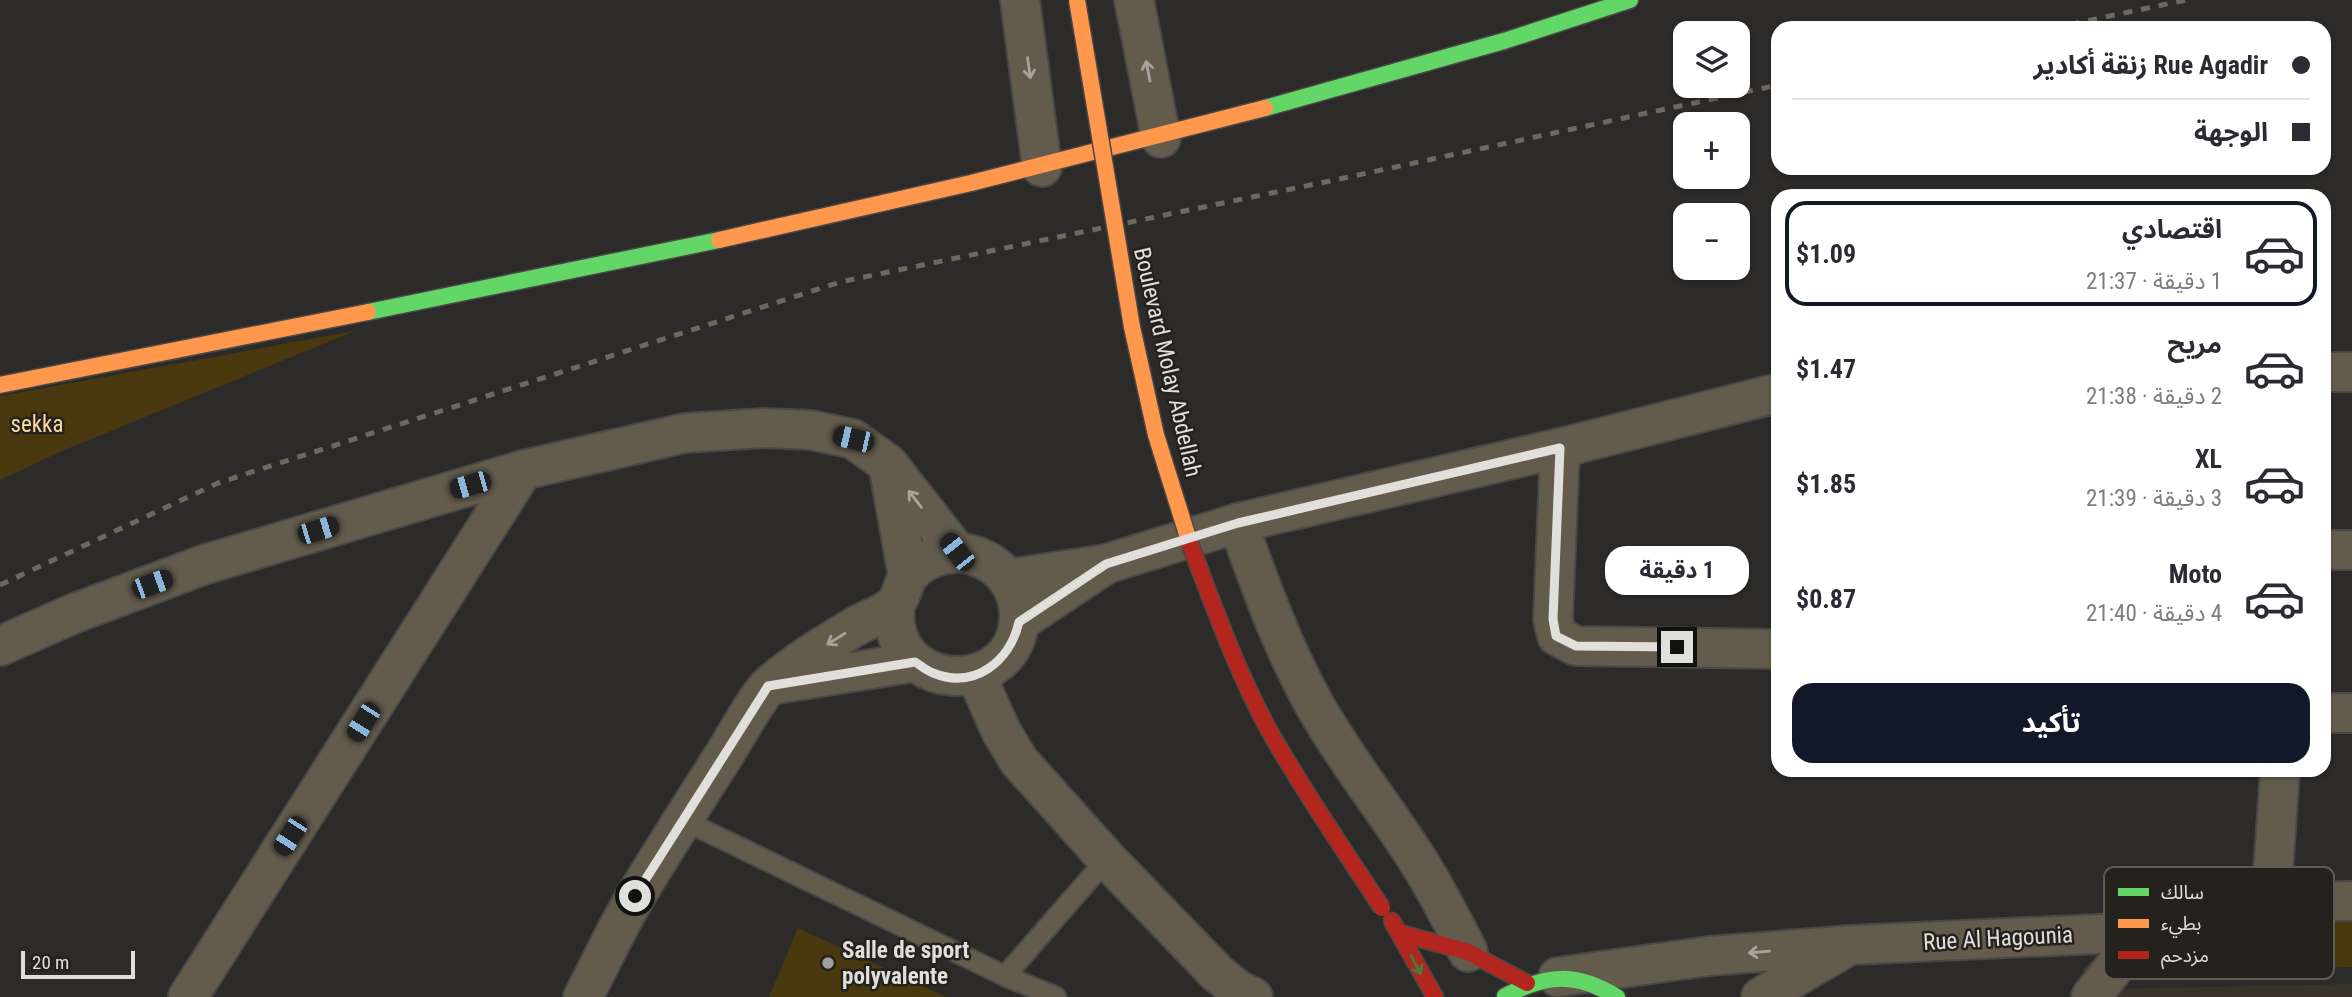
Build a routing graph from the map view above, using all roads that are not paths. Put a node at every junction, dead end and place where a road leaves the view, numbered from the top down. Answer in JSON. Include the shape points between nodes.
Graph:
{"nodes":[{"id":1,"x":1020,"y":0,"type":"edge"},
{"id":2,"x":1077,"y":0,"type":"edge"},
{"id":3,"x":1134,"y":0,"type":"edge"},
{"id":4,"x":1630,"y":0,"type":"edge"},
{"id":5,"x":1161,"y":138,"type":"junction"},
{"id":6,"x":1042,"y":167,"type":"junction"},
{"id":7,"x":2331,"y":372,"type":"edge"},
{"id":8,"x":2352,"y":372,"type":"edge"},
{"id":9,"x":0,"y":384,"type":"edge"},
{"id":10,"x":1771,"y":395,"type":"edge"},
{"id":11,"x":1560,"y":448,"type":"junction"},
{"id":12,"x":888,"y":464,"type":"junction"},
{"id":13,"x":523,"y":470,"type":"junction"},
{"id":14,"x":1238,"y":523,"type":"junction"},
{"id":15,"x":2331,"y":550,"type":"edge"},
{"id":16,"x":2352,"y":550,"type":"edge"},
{"id":17,"x":957,"y":552,"type":"junction"},
{"id":18,"x":1106,"y":564,"type":"junction"},
{"id":19,"x":1009,"y":579,"type":"junction"},
{"id":20,"x":902,"y":590,"type":"junction"},
{"id":21,"x":1019,"y":622,"type":"junction"},
{"id":22,"x":0,"y":646,"type":"edge"},
{"id":23,"x":1771,"y":649,"type":"edge"},
{"id":24,"x":915,"y":662,"type":"junction"},
{"id":25,"x":976,"y":675,"type":"junction"},
{"id":26,"x":768,"y":686,"type":"junction"},
{"id":27,"x":2331,"y":713,"type":"edge"},
{"id":28,"x":2352,"y":713,"type":"edge"},
{"id":29,"x":2280,"y":777,"type":"edge"},
{"id":30,"x":683,"y":820,"type":"junction"},
{"id":31,"x":1107,"y":859,"type":"junction"},
{"id":32,"x":2273,"y":867,"type":"edge"},
{"id":33,"x":2334,"y":901,"type":"edge"},
{"id":34,"x":2352,"y":901,"type":"edge"},
{"id":35,"x":1400,"y":933,"type":"junction"},
{"id":36,"x":2104,"y":934,"type":"edge"},
{"id":37,"x":1851,"y":945,"type":"junction"},
{"id":38,"x":1468,"y":952,"type":"junction"},
{"id":39,"x":1005,"y":976,"type":"junction"},
{"id":40,"x":2105,"y":979,"type":"edge"},
{"id":41,"x":1542,"y":980,"type":"junction"},
{"id":42,"x":188,"y":997,"type":"edge"},
{"id":43,"x":583,"y":997,"type":"edge"},
{"id":44,"x":1056,"y":997,"type":"edge"},
{"id":45,"x":1253,"y":997,"type":"edge"},
{"id":46,"x":1435,"y":997,"type":"edge"},
{"id":47,"x":1502,"y":997,"type":"edge"},
{"id":48,"x":1616,"y":997,"type":"edge"},
{"id":49,"x":1761,"y":997,"type":"edge"},
{"id":50,"x":2091,"y":997,"type":"edge"}],
"edges":[{"from":1,"to":6,"type":"street","one_way":true},
{"from":2,"to":35,"type":"street","name":"Boulevard Molay Abdellah","bridge":true,"via":[[1132,327],[1156,435],[1190,543],[1231,651],[1269,730]]},
{"from":5,"to":3,"type":"street","one_way":true},
{"from":4,"to":5,"type":"street","via":[[1552,28]]},
{"from":5,"to":6,"type":"street"},
{"from":6,"to":9,"type":"street","via":[[676,248]]},
{"from":7,"to":8,"type":"street"},
{"from":10,"to":11,"type":"street"},
{"from":11,"to":14,"type":"street"},
{"from":11,"to":23,"type":"street","via":[[1556,636],[1576,646]]},
{"from":12,"to":13,"type":"street","via":[[853,439],[811,429],[763,428],[685,433]]},
{"from":17,"to":12,"type":"street","one_way":true},
{"from":12,"to":20,"type":"street"},
{"from":13,"to":22,"type":"street","via":[[203,565]]},
{"from":13,"to":42,"type":"street"},
{"from":14,"to":18,"type":"street"},
{"from":14,"to":38,"type":"street","via":[[1271,615],[1315,707],[1416,857]]},
{"from":15,"to":16,"type":"street"},
{"from":17,"to":19,"type":"street","via":[[995,565]]},
{"from":17,"to":20,"type":"street","via":[[922,563]]},
{"from":18,"to":19,"type":"street"},
{"from":18,"to":21,"type":"street"},
{"from":19,"to":21,"type":"street","via":[[1018,600]]},
{"from":20,"to":24,"type":"street","via":[[895,625]]},
{"from":20,"to":26,"type":"street","one_way":true},
{"from":21,"to":25,"type":"street","via":[[1006,654]]},
{"from":24,"to":25,"type":"street","via":[[933,673]]},
{"from":24,"to":26,"type":"street"},
{"from":25,"to":31,"type":"street","via":[[1019,761]]},
{"from":26,"to":30,"type":"street"},
{"from":27,"to":28,"type":"street"},
{"from":29,"to":32,"type":"street"},
{"from":30,"to":39,"type":"lane"},
{"from":30,"to":43,"type":"street","via":[[635,896]]},
{"from":31,"to":39,"type":"lane"},
{"from":31,"to":45,"type":"street","via":[[1217,973]]},
{"from":33,"to":34,"type":"street","name":"Rue Al Hagounia"},
{"from":35,"to":38,"type":"street"},
{"from":35,"to":46,"type":"street","name":"Boulevard Molay Abdellah","one_way":true},
{"from":36,"to":37,"type":"street","name":"Rue Al Hagounia"},
{"from":37,"to":41,"type":"street","name":"Rue Al Hagounia","one_way":true,"via":[[1709,956]]},
{"from":37,"to":49,"type":"street"},
{"from":38,"to":41,"type":"street"},
{"from":39,"to":44,"type":"lane"},
{"from":40,"to":50,"type":"street"},
{"from":41,"to":47,"type":"street"},
{"from":41,"to":48,"type":"street","via":[[1588,982]]}]}
